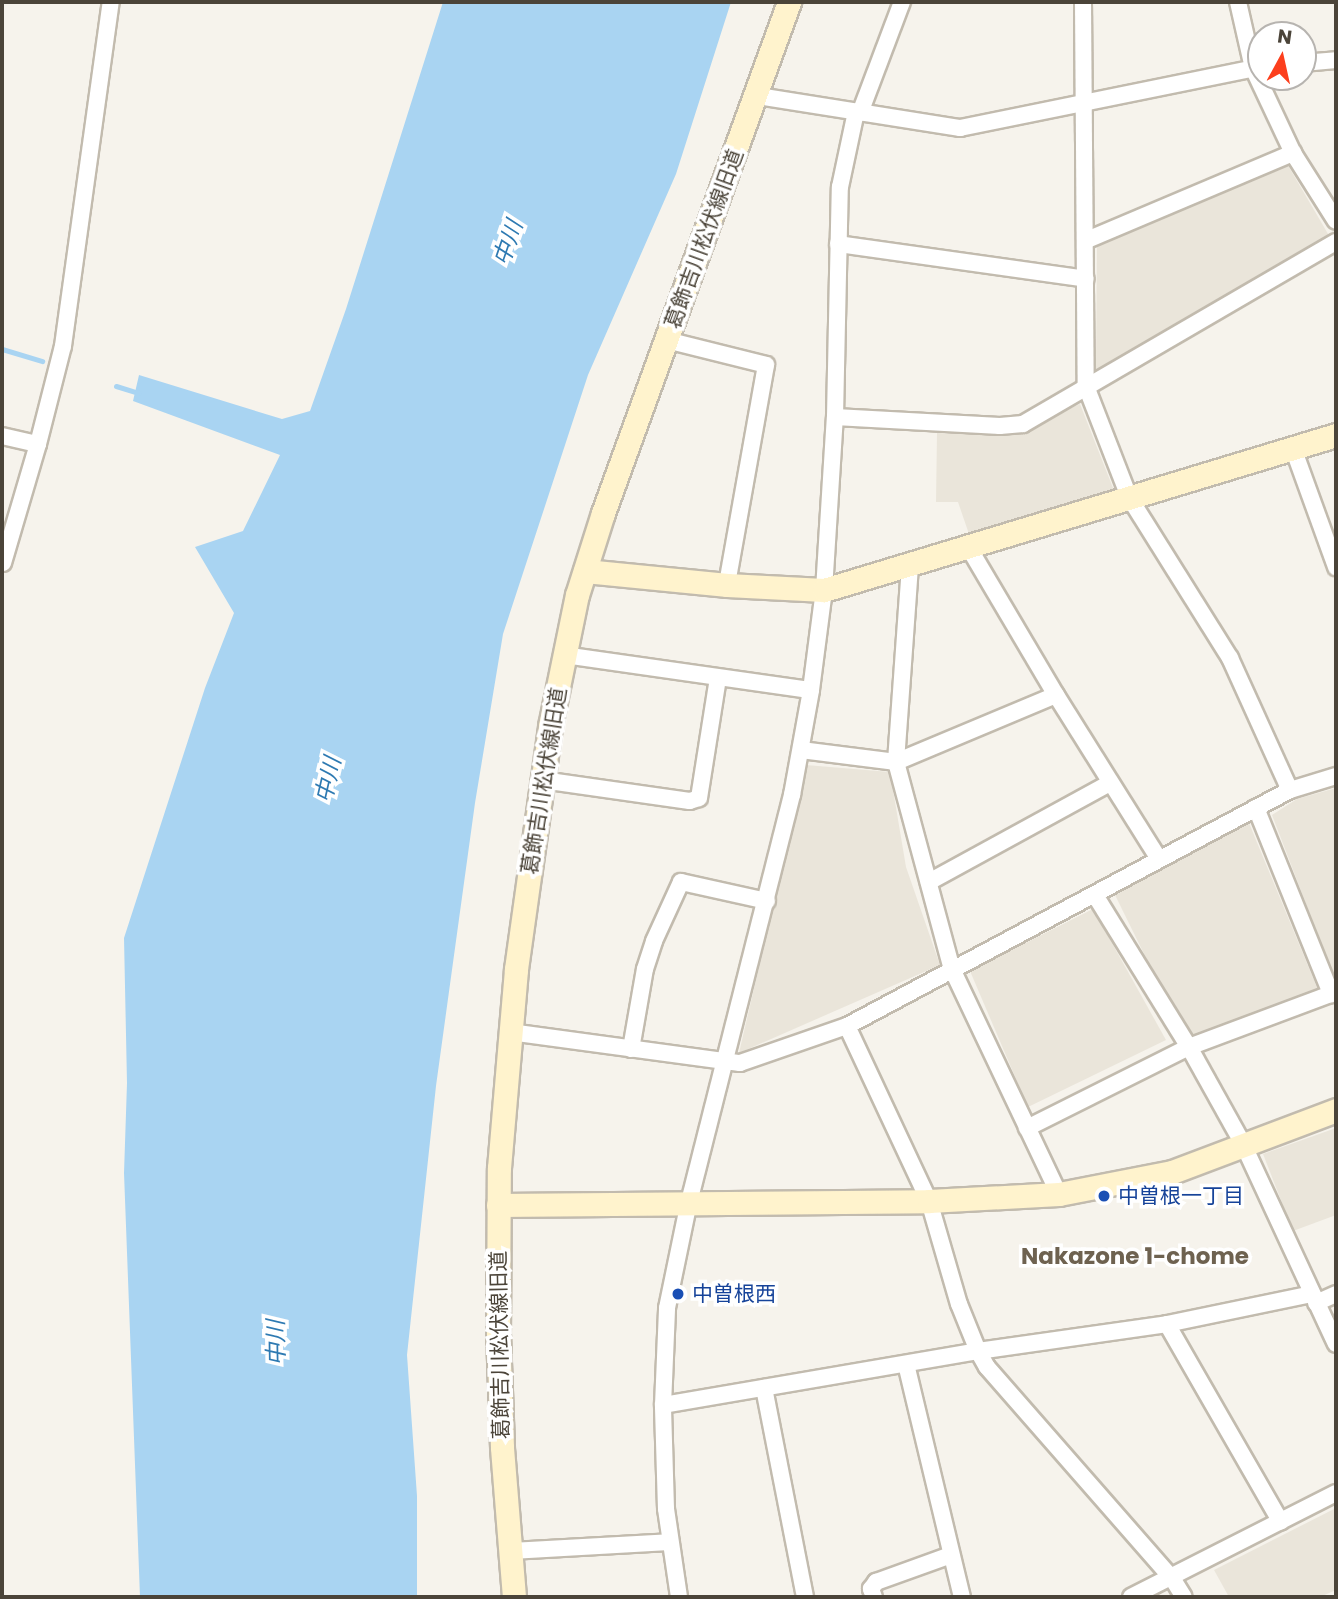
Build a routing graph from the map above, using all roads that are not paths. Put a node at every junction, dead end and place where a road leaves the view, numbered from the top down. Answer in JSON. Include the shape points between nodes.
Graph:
{"nodes":[{"id":1,"x":111,"y":2,"type":"edge"},
{"id":2,"x":789,"y":2,"type":"edge"},
{"id":3,"x":902,"y":2,"type":"edge"},
{"id":4,"x":1083,"y":2,"type":"edge"},
{"id":5,"x":1238,"y":2,"type":"edge"},
{"id":6,"x":1247,"y":33,"type":"edge"},
{"id":7,"x":1336,"y":60,"type":"edge"},
{"id":8,"x":1317,"y":62,"type":"edge"},
{"id":9,"x":1247,"y":70,"type":"edge"},
{"id":10,"x":1267,"y":91,"type":"edge"},
{"id":11,"x":758,"y":96,"type":"junction"},
{"id":12,"x":1086,"y":101,"type":"junction"},
{"id":13,"x":858,"y":113,"type":"junction"},
{"id":14,"x":1293,"y":153,"type":"junction"},
{"id":15,"x":1336,"y":221,"type":"edge"},
{"id":16,"x":1087,"y":240,"type":"junction"},
{"id":17,"x":1336,"y":242,"type":"edge"},
{"id":18,"x":838,"y":244,"type":"junction"},
{"id":19,"x":1086,"y":279,"type":"junction"},
{"id":20,"x":666,"y":340,"type":"junction"},
{"id":21,"x":1086,"y":386,"type":"junction"},
{"id":22,"x":835,"y":417,"type":"junction"},
{"id":23,"x":1336,"y":435,"type":"edge"},
{"id":24,"x":2,"y":436,"type":"edge"},
{"id":25,"x":38,"y":444,"type":"junction"},
{"id":26,"x":1293,"y":448,"type":"junction"},
{"id":27,"x":1129,"y":497,"type":"junction"},
{"id":28,"x":969,"y":548,"type":"junction"},
{"id":29,"x":3,"y":563,"type":"edge"},
{"id":30,"x":910,"y":566,"type":"junction"},
{"id":31,"x":1336,"y":567,"type":"edge"},
{"id":32,"x":585,"y":571,"type":"junction"},
{"id":33,"x":727,"y":585,"type":"junction"},
{"id":34,"x":824,"y":590,"type":"junction"},
{"id":35,"x":564,"y":655,"type":"junction"},
{"id":36,"x":718,"y":678,"type":"junction"},
{"id":37,"x":811,"y":690,"type":"junction"},
{"id":38,"x":1056,"y":695,"type":"junction"},
{"id":39,"x":801,"y":750,"type":"junction"},
{"id":40,"x":896,"y":762,"type":"junction"},
{"id":41,"x":1336,"y":776,"type":"edge"},
{"id":42,"x":542,"y":780,"type":"junction"},
{"id":43,"x":1110,"y":783,"type":"junction"},
{"id":44,"x":1290,"y":790,"type":"junction"},
{"id":45,"x":1256,"y":808,"type":"junction"},
{"id":46,"x":1159,"y":859,"type":"junction"},
{"id":47,"x":929,"y":882,"type":"junction"},
{"id":48,"x":1095,"y":895,"type":"junction"},
{"id":49,"x":766,"y":901,"type":"junction"},
{"id":50,"x":952,"y":969,"type":"junction"},
{"id":51,"x":1334,"y":993,"type":"edge"},
{"id":52,"x":847,"y":1026,"type":"junction"},
{"id":53,"x":510,"y":1032,"type":"junction"},
{"id":54,"x":1189,"y":1047,"type":"junction"},
{"id":55,"x":631,"y":1049,"type":"junction"},
{"id":56,"x":726,"y":1063,"type":"junction"},
{"id":57,"x":1336,"y":1110,"type":"edge"},
{"id":58,"x":1027,"y":1128,"type":"junction"},
{"id":59,"x":1244,"y":1146,"type":"junction"},
{"id":60,"x":1059,"y":1194,"type":"junction"},
{"id":61,"x":688,"y":1202,"type":"junction"},
{"id":62,"x":929,"y":1202,"type":"junction"},
{"id":63,"x":498,"y":1205,"type":"junction"},
{"id":64,"x":1336,"y":1294,"type":"edge"},
{"id":65,"x":1314,"y":1298,"type":"junction"},
{"id":66,"x":1167,"y":1324,"type":"junction"},
{"id":67,"x":1336,"y":1344,"type":"edge"},
{"id":68,"x":978,"y":1350,"type":"junction"},
{"id":69,"x":906,"y":1364,"type":"junction"},
{"id":70,"x":764,"y":1388,"type":"junction"},
{"id":71,"x":663,"y":1405,"type":"junction"},
{"id":72,"x":1336,"y":1493,"type":"edge"},
{"id":73,"x":1281,"y":1522,"type":"junction"},
{"id":74,"x":670,"y":1542,"type":"junction"},
{"id":75,"x":510,"y":1551,"type":"junction"},
{"id":76,"x":951,"y":1555,"type":"junction"},
{"id":77,"x":1172,"y":1578,"type":"junction"},
{"id":78,"x":514,"y":1597,"type":"edge"},
{"id":79,"x":679,"y":1597,"type":"edge"},
{"id":80,"x":806,"y":1597,"type":"edge"},
{"id":81,"x":874,"y":1597,"type":"edge"},
{"id":82,"x":961,"y":1597,"type":"edge"},
{"id":83,"x":1131,"y":1597,"type":"edge"},
{"id":84,"x":1184,"y":1597,"type":"edge"}],
"edges":[{"from":1,"to":25,"type":"street","via":[[63,345]]},
{"from":2,"to":11,"type":"street","name":"葛飾吉川松伏線旧道"},
{"from":3,"to":13,"type":"street"},
{"from":4,"to":12,"type":"street"},
{"from":5,"to":6,"type":"street"},
{"from":7,"to":8,"type":"street"},
{"from":9,"to":12,"type":"street"},
{"from":10,"to":14,"type":"street"},
{"from":11,"to":13,"type":"street"},
{"from":11,"to":20,"type":"street","name":"葛飾吉川松伏線旧道"},
{"from":12,"to":13,"type":"street","via":[[960,128]]},
{"from":12,"to":16,"type":"street"},
{"from":13,"to":18,"type":"street","via":[[840,187]]},
{"from":14,"to":15,"type":"street"},
{"from":14,"to":16,"type":"street"},
{"from":16,"to":19,"type":"street"},
{"from":17,"to":21,"type":"street"},
{"from":18,"to":19,"type":"street"},
{"from":18,"to":22,"type":"street"},
{"from":19,"to":21,"type":"street"},
{"from":20,"to":32,"type":"street","name":"葛飾吉川松伏線旧道"},
{"from":20,"to":33,"type":"street","via":[[766,365]]},
{"from":21,"to":22,"type":"street","via":[[1023,424]]},
{"from":21,"to":27,"type":"street"},
{"from":22,"to":34,"type":"street"},
{"from":23,"to":26,"type":"street"},
{"from":24,"to":25,"type":"street"},
{"from":25,"to":29,"type":"street"},
{"from":26,"to":27,"type":"street"},
{"from":26,"to":31,"type":"street"},
{"from":27,"to":28,"type":"street"},
{"from":27,"to":44,"type":"street","via":[[1230,658]]},
{"from":28,"to":30,"type":"street"},
{"from":28,"to":38,"type":"street"},
{"from":30,"to":34,"type":"street"},
{"from":30,"to":40,"type":"street"},
{"from":32,"to":33,"type":"street"},
{"from":32,"to":35,"type":"street","name":"葛飾吉川松伏線旧道"},
{"from":33,"to":34,"type":"street"},
{"from":34,"to":37,"type":"street"},
{"from":35,"to":36,"type":"street"},
{"from":35,"to":42,"type":"street","name":"葛飾吉川松伏線旧道"},
{"from":36,"to":37,"type":"street"},
{"from":36,"to":42,"type":"street","via":[[698,798],[690,801]]},
{"from":37,"to":39,"type":"street"},
{"from":38,"to":40,"type":"street"},
{"from":38,"to":43,"type":"street"},
{"from":39,"to":40,"type":"street"},
{"from":39,"to":49,"type":"street"},
{"from":40,"to":47,"type":"street"},
{"from":41,"to":44,"type":"street"},
{"from":42,"to":53,"type":"street","name":"葛飾吉川松伏線旧道"},
{"from":43,"to":46,"type":"street"},
{"from":43,"to":47,"type":"street"},
{"from":44,"to":45,"type":"street"},
{"from":45,"to":46,"type":"street"},
{"from":45,"to":51,"type":"street"},
{"from":46,"to":48,"type":"street"},
{"from":47,"to":50,"type":"street"},
{"from":48,"to":50,"type":"street"},
{"from":48,"to":54,"type":"street"},
{"from":49,"to":55,"type":"street","via":[[681,882],[645,969]]},
{"from":49,"to":56,"type":"street"},
{"from":50,"to":52,"type":"street"},
{"from":50,"to":58,"type":"street"},
{"from":51,"to":54,"type":"street"},
{"from":52,"to":56,"type":"street","via":[[740,1063]]},
{"from":52,"to":62,"type":"street"},
{"from":53,"to":55,"type":"street"},
{"from":53,"to":63,"type":"street","name":"葛飾吉川松伏線旧道"},
{"from":54,"to":58,"type":"street"},
{"from":54,"to":59,"type":"street"},
{"from":55,"to":56,"type":"street"},
{"from":56,"to":61,"type":"street"},
{"from":57,"to":59,"type":"street"},
{"from":58,"to":60,"type":"street"},
{"from":59,"to":60,"type":"street","via":[[1150,1177]]},
{"from":59,"to":65,"type":"street"},
{"from":60,"to":62,"type":"street"},
{"from":61,"to":62,"type":"street"},
{"from":61,"to":63,"type":"street"},
{"from":61,"to":71,"type":"street","via":[[667,1308]]},
{"from":62,"to":68,"type":"street","via":[[959,1304]]},
{"from":63,"to":75,"type":"street","name":"葛飾吉川松伏線旧道","via":[[500,1377]]},
{"from":64,"to":65,"type":"street"},
{"from":65,"to":66,"type":"street"},
{"from":65,"to":67,"type":"street"},
{"from":66,"to":68,"type":"street"},
{"from":66,"to":73,"type":"street"},
{"from":68,"to":69,"type":"street"},
{"from":68,"to":77,"type":"street","via":[[987,1367]]},
{"from":69,"to":70,"type":"street"},
{"from":69,"to":76,"type":"street"},
{"from":70,"to":71,"type":"street"},
{"from":70,"to":80,"type":"street"},
{"from":71,"to":74,"type":"street"},
{"from":72,"to":73,"type":"street"},
{"from":73,"to":77,"type":"street"},
{"from":74,"to":75,"type":"street"},
{"from":74,"to":79,"type":"street"},
{"from":75,"to":78,"type":"street","name":"葛飾吉川松伏線旧道"},
{"from":76,"to":81,"type":"street","via":[[876,1582],[871,1589]]},
{"from":76,"to":82,"type":"street"},
{"from":77,"to":83,"type":"street"},
{"from":77,"to":84,"type":"street"}]}
